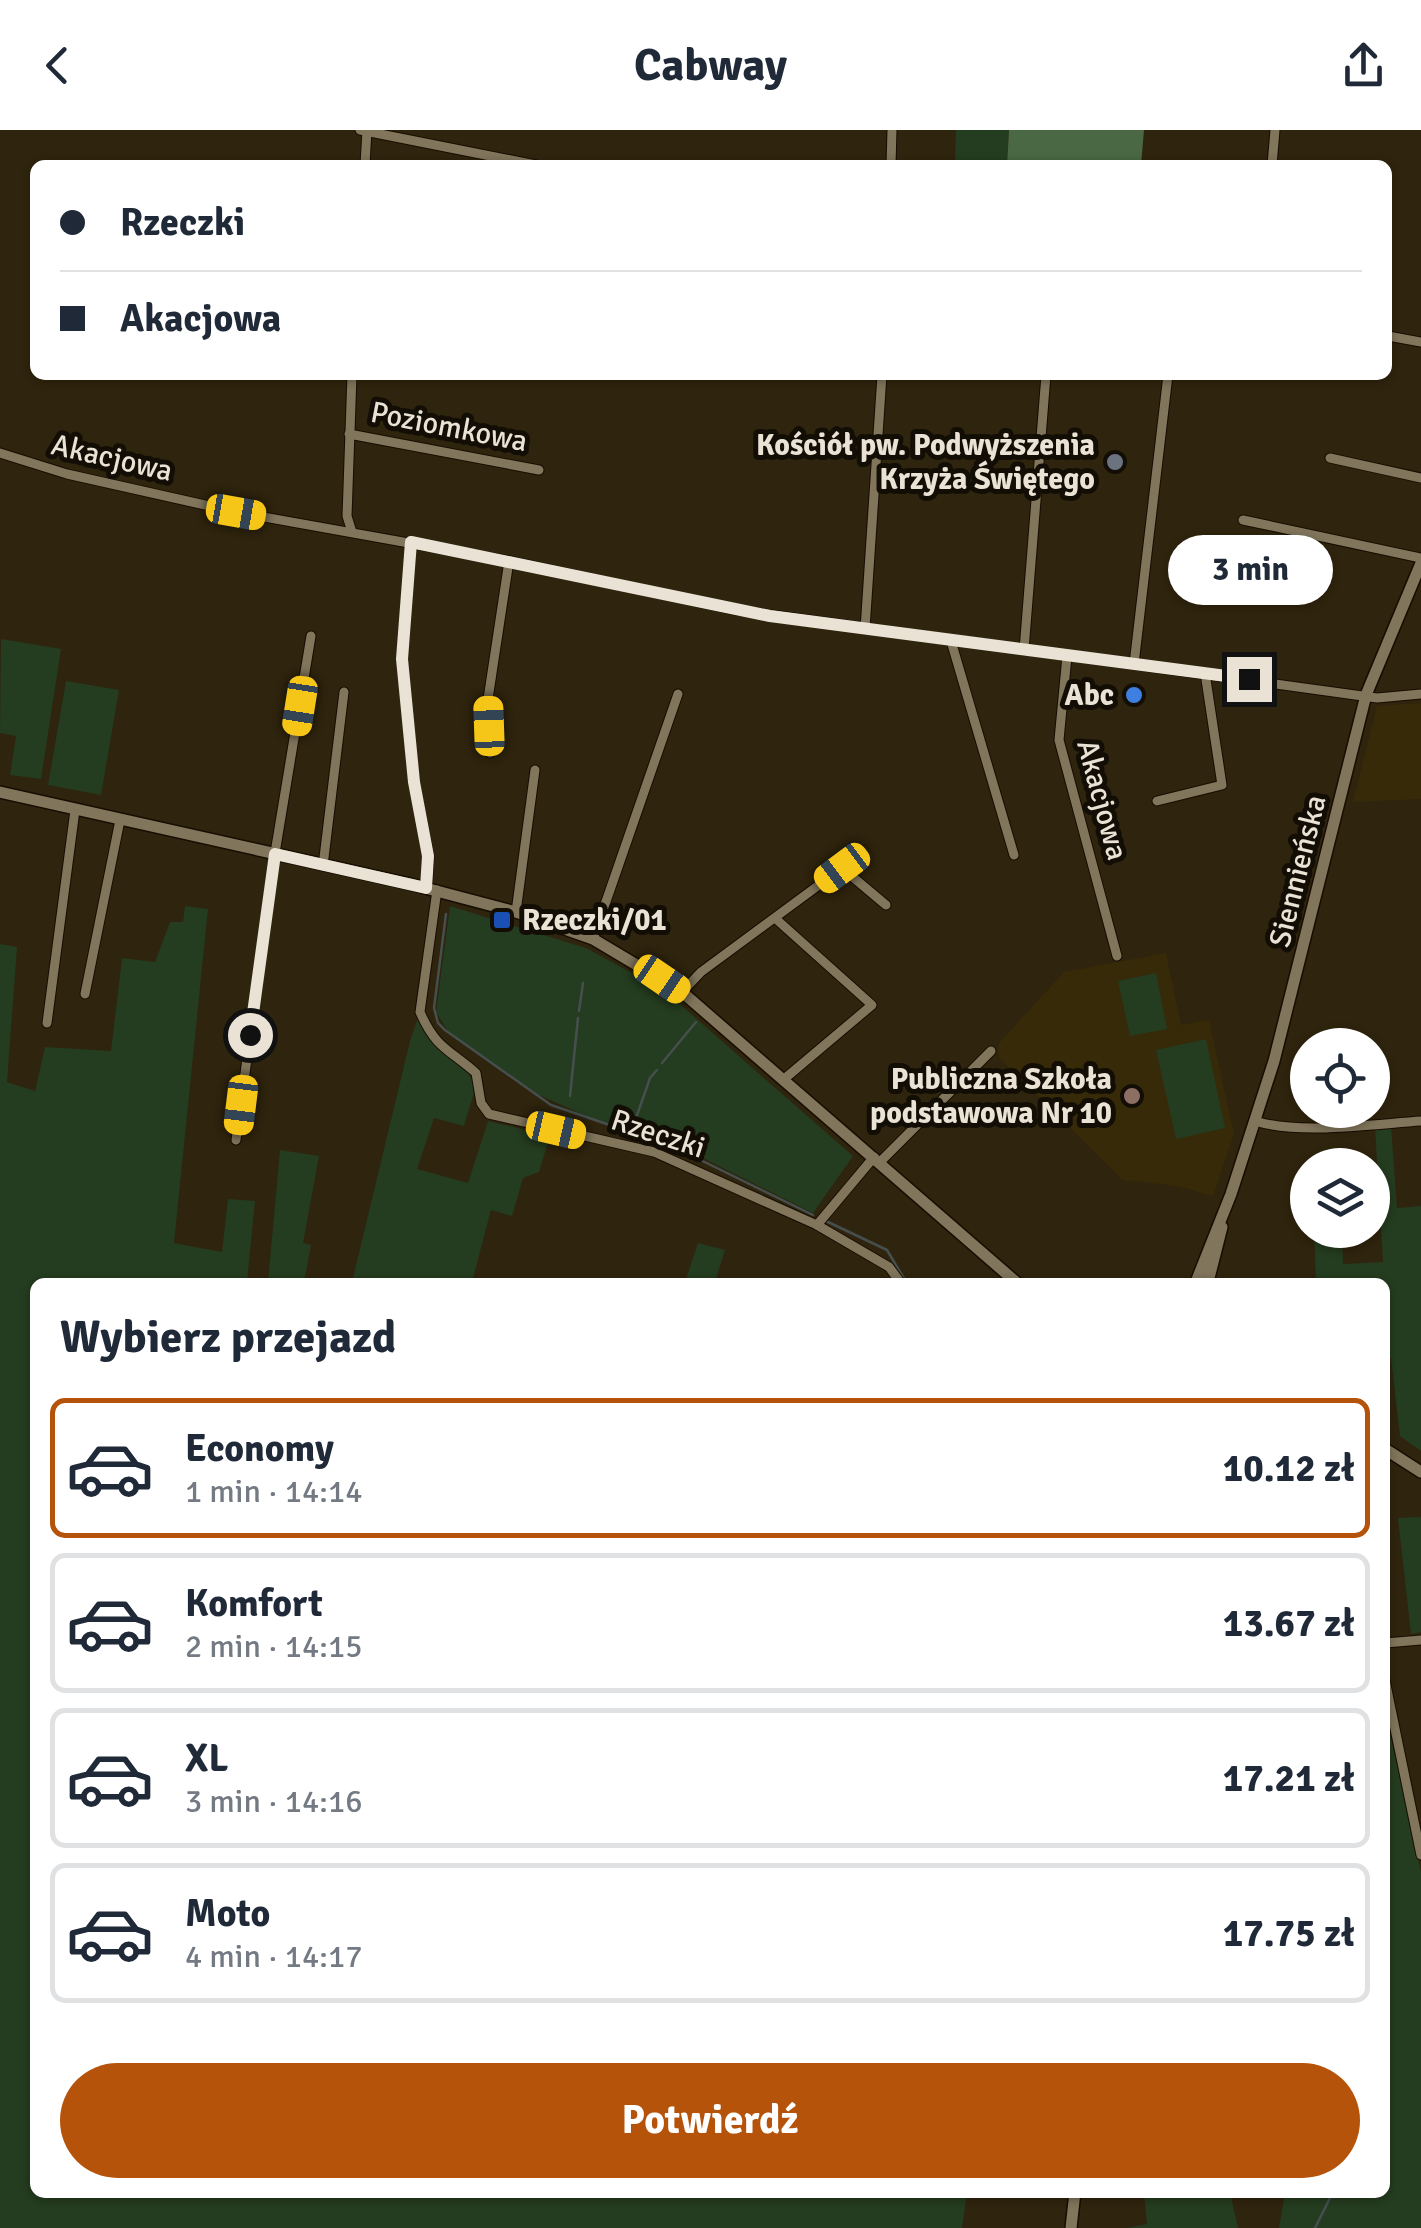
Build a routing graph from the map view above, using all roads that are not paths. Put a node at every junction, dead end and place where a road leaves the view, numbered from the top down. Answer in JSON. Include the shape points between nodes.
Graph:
{"nodes":[{"id":1,"x":365,"y":130,"type":"edge"},
{"id":2,"x":892,"y":130,"type":"edge"},
{"id":3,"x":1275,"y":130,"type":"edge"},
{"id":4,"x":365,"y":160,"type":"edge"},
{"id":5,"x":512,"y":160,"type":"edge"},
{"id":6,"x":891,"y":160,"type":"edge"},
{"id":7,"x":1272,"y":160,"type":"edge"},
{"id":8,"x":1392,"y":337,"type":"edge"},
{"id":9,"x":1421,"y":342,"type":"edge"},
{"id":10,"x":352,"y":380,"type":"edge"},
{"id":11,"x":882,"y":380,"type":"edge"},
{"id":12,"x":1046,"y":380,"type":"edge"},
{"id":13,"x":1167,"y":380,"type":"edge"},
{"id":14,"x":349,"y":434,"type":"junction"},
{"id":15,"x":0,"y":453,"type":"edge"},
{"id":16,"x":1330,"y":458,"type":"dead end"},
{"id":17,"x":539,"y":470,"type":"dead end"},
{"id":18,"x":1421,"y":478,"type":"edge"},
{"id":19,"x":1243,"y":520,"type":"dead end"},
{"id":20,"x":352,"y":532,"type":"junction"},
{"id":21,"x":411,"y":542,"type":"junction"},
{"id":22,"x":509,"y":561,"type":"junction"},
{"id":23,"x":1421,"y":561,"type":"edge"},
{"id":24,"x":865,"y":630,"type":"junction"},
{"id":25,"x":311,"y":636,"type":"dead end"},
{"id":26,"x":950,"y":641,"type":"junction"},
{"id":27,"x":1024,"y":650,"type":"junction"},
{"id":28,"x":1067,"y":656,"type":"junction"},
{"id":29,"x":1134,"y":664,"type":"junction"},
{"id":30,"x":1205,"y":673,"type":"junction"},
{"id":31,"x":344,"y":692,"type":"dead end"},
{"id":32,"x":678,"y":694,"type":"dead end"},
{"id":33,"x":1421,"y":694,"type":"edge"},
{"id":34,"x":1366,"y":695,"type":"junction"},
{"id":35,"x":490,"y":753,"type":"dead end"},
{"id":36,"x":535,"y":770,"type":"dead end"},
{"id":37,"x":0,"y":792,"type":"edge"},
{"id":38,"x":1157,"y":801,"type":"dead end"},
{"id":39,"x":76,"y":810,"type":"junction"},
{"id":40,"x":120,"y":820,"type":"junction"},
{"id":41,"x":275,"y":854,"type":"junction"},
{"id":42,"x":1014,"y":855,"type":"dead end"},
{"id":43,"x":323,"y":866,"type":"junction"},
{"id":44,"x":432,"y":889,"type":"junction"},
{"id":45,"x":886,"y":905,"type":"dead end"},
{"id":46,"x":516,"y":912,"type":"junction"},
{"id":47,"x":776,"y":918,"type":"junction"},
{"id":48,"x":593,"y":939,"type":"junction"},
{"id":49,"x":1118,"y":956,"type":"dead end"},
{"id":50,"x":682,"y":992,"type":"junction"},
{"id":51,"x":85,"y":994,"type":"dead end"},
{"id":52,"x":47,"y":1022,"type":"dead end"},
{"id":53,"x":992,"y":1050,"type":"dead end"},
{"id":54,"x":783,"y":1080,"type":"junction"},
{"id":55,"x":1255,"y":1120,"type":"junction"},
{"id":56,"x":1421,"y":1122,"type":"edge"},
{"id":57,"x":236,"y":1140,"type":"dead end"},
{"id":58,"x":877,"y":1160,"type":"junction"},
{"id":59,"x":1230,"y":1194,"type":"junction"},
{"id":60,"x":817,"y":1225,"type":"junction"},
{"id":61,"x":897,"y":1278,"type":"edge"},
{"id":62,"x":1011,"y":1278,"type":"edge"},
{"id":63,"x":1198,"y":1278,"type":"edge"},
{"id":64,"x":1209,"y":1278,"type":"edge"},
{"id":65,"x":1390,"y":1451,"type":"edge"},
{"id":66,"x":1421,"y":1472,"type":"edge"},
{"id":67,"x":1421,"y":1640,"type":"edge"},
{"id":68,"x":1390,"y":1643,"type":"edge"},
{"id":69,"x":1390,"y":1704,"type":"edge"},
{"id":70,"x":1421,"y":1855,"type":"edge"},
{"id":71,"x":1074,"y":2198,"type":"edge"},
{"id":72,"x":1071,"y":2228,"type":"edge"}],
"edges":[{"from":1,"to":4,"type":"street"},
{"from":1,"to":5,"type":"street"},
{"from":2,"to":6,"type":"street"},
{"from":3,"to":7,"type":"street"},
{"from":8,"to":9,"type":"street"},
{"from":10,"to":14,"type":"street"},
{"from":11,"to":24,"type":"street"},
{"from":12,"to":27,"type":"street"},
{"from":13,"to":29,"type":"street"},
{"from":14,"to":17,"type":"street","name":"Poziomkowa"},
{"from":14,"to":20,"type":"street"},
{"from":15,"to":20,"type":"street","name":"Akacjowa","via":[[236,512]]},
{"from":16,"to":18,"type":"street"},
{"from":19,"to":23,"type":"street","name":"Siennieńska"},
{"from":20,"to":21,"type":"street","name":"Akacjowa"},
{"from":21,"to":22,"type":"street","name":"Akacjowa"},
{"from":21,"to":44,"type":"street","name":"Rzeczki","via":[[402,659]]},
{"from":22,"to":24,"type":"street","name":"Akacjowa"},
{"from":22,"to":35,"type":"street","via":[[488,699]]},
{"from":23,"to":34,"type":"main road","name":"Siennieńska"},
{"from":24,"to":26,"type":"street","name":"Akacjowa"},
{"from":25,"to":41,"type":"street"},
{"from":26,"to":27,"type":"street","name":"Akacjowa"},
{"from":26,"to":42,"type":"street"},
{"from":27,"to":28,"type":"street","name":"Akacjowa"},
{"from":28,"to":29,"type":"street","name":"Akacjowa"},
{"from":28,"to":49,"type":"street","name":"Akacjowa","via":[[1059,740]]},
{"from":29,"to":30,"type":"street","name":"Akacjowa"},
{"from":30,"to":34,"type":"street","name":"Akacjowa"},
{"from":30,"to":38,"type":"street","name":"Akacjowa","via":[[1222,785]]},
{"from":31,"to":43,"type":"street"},
{"from":32,"to":48,"type":"street"},
{"from":33,"to":34,"type":"street","name":"Akacjowa"},
{"from":34,"to":55,"type":"main road","name":"Siennieńska"},
{"from":36,"to":46,"type":"street"},
{"from":37,"to":39,"type":"main road"},
{"from":39,"to":40,"type":"main road"},
{"from":39,"to":52,"type":"street"},
{"from":40,"to":41,"type":"main road"},
{"from":40,"to":51,"type":"street"},
{"from":41,"to":43,"type":"main road"},
{"from":41,"to":57,"type":"street"},
{"from":43,"to":44,"type":"main road"},
{"from":44,"to":46,"type":"main road"},
{"from":44,"to":60,"type":"street","name":"Rzeczki","via":[[420,1012],[441,1048],[476,1073],[488,1114],[654,1152]]},
{"from":45,"to":47,"type":"street","via":[[842,868]]},
{"from":46,"to":48,"type":"main road"},
{"from":47,"to":50,"type":"street"},
{"from":47,"to":54,"type":"street","via":[[872,1005]]},
{"from":48,"to":50,"type":"main road"},
{"from":50,"to":54,"type":"main road"},
{"from":53,"to":58,"type":"street"},
{"from":54,"to":58,"type":"main road"},
{"from":55,"to":56,"type":"street","via":[[1323,1126]]},
{"from":55,"to":59,"type":"main road","name":"Siennieńska"},
{"from":58,"to":60,"type":"street"},
{"from":58,"to":62,"type":"main road"},
{"from":59,"to":63,"type":"main road","name":"Siennieńska"},
{"from":59,"to":64,"type":"main road","name":"Siennieńska"},
{"from":60,"to":61,"type":"street","name":"Rzeczki"},
{"from":65,"to":66,"type":"main road"},
{"from":67,"to":68,"type":"street"},
{"from":69,"to":70,"type":"street"},
{"from":71,"to":72,"type":"main road"}]}
